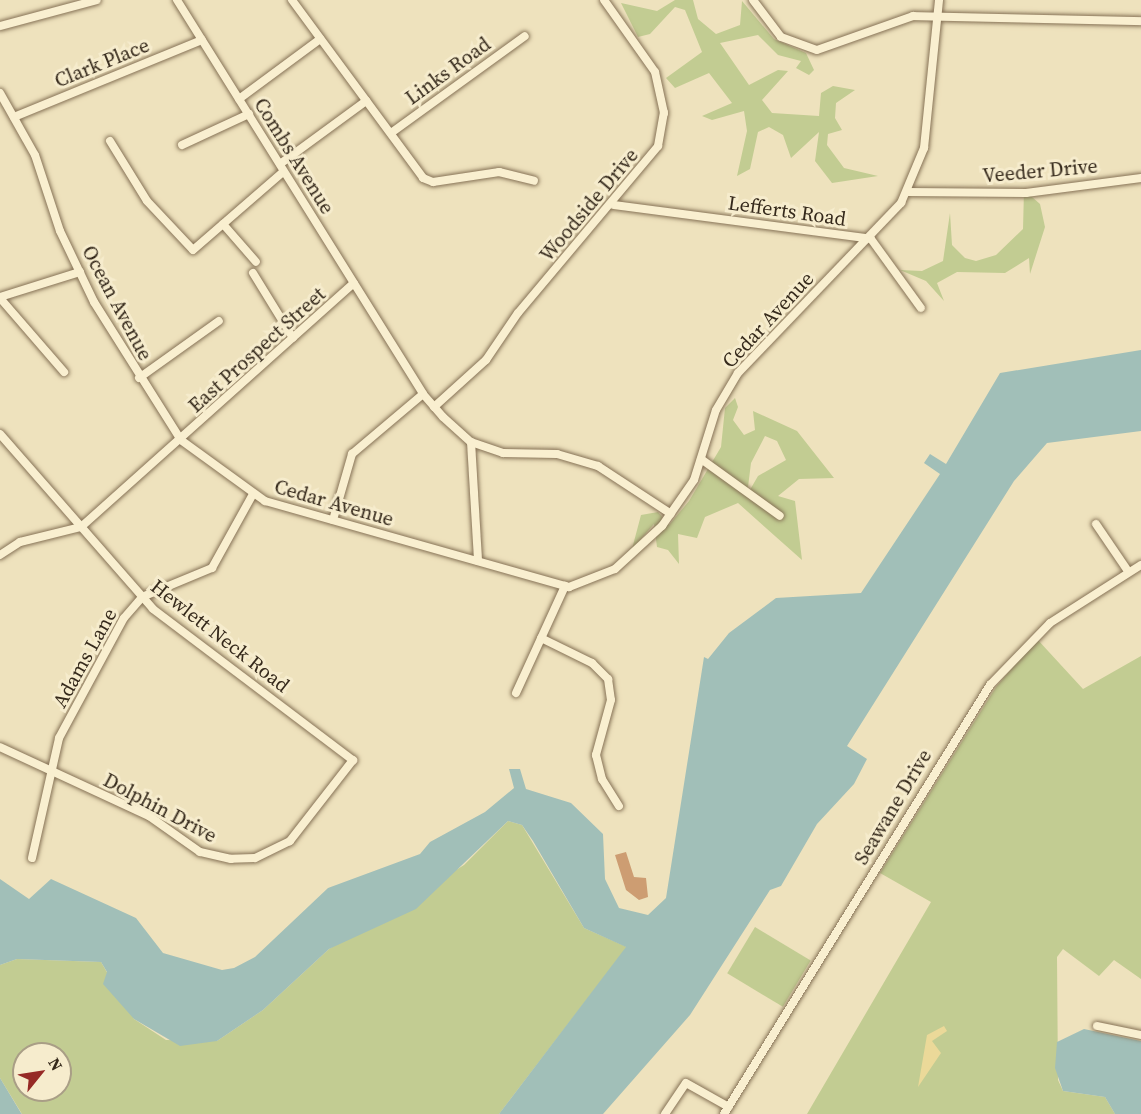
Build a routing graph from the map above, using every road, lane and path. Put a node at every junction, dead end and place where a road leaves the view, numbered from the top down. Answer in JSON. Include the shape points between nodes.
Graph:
{"nodes":[{"id":1,"x":177,"y":0,"type":"edge"},
{"id":2,"x":292,"y":0,"type":"edge"},
{"id":3,"x":604,"y":0,"type":"edge"},
{"id":4,"x":753,"y":0,"type":"edge"},
{"id":5,"x":939,"y":0,"type":"edge"},
{"id":6,"x":93,"y":1,"type":"edge"},
{"id":7,"x":938,"y":15,"type":"junction"},
{"id":8,"x":1141,"y":21,"type":"edge"},
{"id":9,"x":0,"y":26,"type":"edge"},
{"id":10,"x":525,"y":36,"type":"dead end"},
{"id":11,"x":320,"y":39,"type":"junction"},
{"id":12,"x":202,"y":40,"type":"junction"},
{"id":13,"x":0,"y":93,"type":"edge"},
{"id":14,"x":239,"y":99,"type":"junction"},
{"id":15,"x":366,"y":101,"type":"junction"},
{"id":16,"x":249,"y":114,"type":"junction"},
{"id":17,"x":14,"y":117,"type":"junction"},
{"id":18,"x":391,"y":133,"type":"junction"},
{"id":19,"x":110,"y":141,"type":"dead end"},
{"id":20,"x":182,"y":145,"type":"dead end"},
{"id":21,"x":282,"y":168,"type":"junction"},
{"id":22,"x":1141,"y":178,"type":"edge"},
{"id":23,"x":534,"y":181,"type":"dead end"},
{"id":24,"x":907,"y":192,"type":"junction"},
{"id":25,"x":614,"y":204,"type":"junction"},
{"id":26,"x":224,"y":224,"type":"junction"},
{"id":27,"x":871,"y":239,"type":"junction"},
{"id":28,"x":256,"y":262,"type":"dead end"},
{"id":29,"x":80,"y":272,"type":"junction"},
{"id":30,"x":253,"y":273,"type":"dead end"},
{"id":31,"x":354,"y":283,"type":"junction"},
{"id":32,"x":0,"y":298,"type":"edge"},
{"id":33,"x":921,"y":309,"type":"dead end"},
{"id":34,"x":219,"y":321,"type":"dead end"},
{"id":35,"x":293,"y":338,"type":"junction"},
{"id":36,"x":64,"y":372,"type":"dead end"},
{"id":37,"x":139,"y":378,"type":"junction"},
{"id":38,"x":423,"y":394,"type":"junction"},
{"id":39,"x":434,"y":406,"type":"junction"},
{"id":40,"x":0,"y":434,"type":"edge"},
{"id":41,"x":181,"y":440,"type":"junction"},
{"id":42,"x":471,"y":442,"type":"junction"},
{"id":43,"x":701,"y":459,"type":"junction"},
{"id":44,"x":253,"y":494,"type":"junction"},
{"id":45,"x":671,"y":514,"type":"junction"},
{"id":46,"x":780,"y":516,"type":"dead end"},
{"id":47,"x":333,"y":520,"type":"junction"},
{"id":48,"x":1096,"y":524,"type":"dead end"},
{"id":49,"x":81,"y":527,"type":"junction"},
{"id":50,"x":0,"y":555,"type":"edge"},
{"id":51,"x":478,"y":561,"type":"junction"},
{"id":52,"x":1141,"y":565,"type":"edge"},
{"id":53,"x":1128,"y":572,"type":"junction"},
{"id":54,"x":565,"y":586,"type":"junction"},
{"id":55,"x":142,"y":597,"type":"junction"},
{"id":56,"x":541,"y":638,"type":"junction"},
{"id":57,"x":516,"y":693,"type":"dead end"},
{"id":58,"x":0,"y":747,"type":"edge"},
{"id":59,"x":49,"y":770,"type":"junction"},
{"id":60,"x":346,"y":770,"type":"joint"},
{"id":61,"x":619,"y":806,"type":"dead end"},
{"id":62,"x":32,"y":858,"type":"dead end"},
{"id":63,"x":1097,"y":1026,"type":"dead end"},
{"id":64,"x":1141,"y":1035,"type":"edge"},
{"id":65,"x":726,"y":1111,"type":"edge"},
{"id":66,"x":665,"y":1114,"type":"edge"}],
"edges":[{"from":1,"to":12,"type":"street","name":"Combs Avenue"},
{"from":2,"to":11,"type":"street"},
{"from":3,"to":25,"type":"street","name":"Woodside Drive","via":[[655,72],[664,112],[655,153]]},
{"from":4,"to":7,"type":"street","via":[[781,37],[817,50],[843,45],[891,20]]},
{"from":5,"to":7,"type":"street","name":"Cedar Avenue"},
{"from":6,"to":9,"type":"street"},
{"from":7,"to":8,"type":"street"},
{"from":7,"to":24,"type":"street","name":"Cedar Avenue","via":[[924,148]]},
{"from":10,"to":18,"type":"street","name":"Links Road"},
{"from":11,"to":14,"type":"street"},
{"from":11,"to":15,"type":"street"},
{"from":12,"to":14,"type":"street","name":"Combs Avenue"},
{"from":12,"to":17,"type":"street","name":"Clark Place"},
{"from":13,"to":17,"type":"street","name":"Ocean Avenue"},
{"from":14,"to":16,"type":"street","name":"Combs Avenue"},
{"from":15,"to":18,"type":"street"},
{"from":15,"to":21,"type":"street"},
{"from":16,"to":20,"type":"street"},
{"from":16,"to":21,"type":"street","name":"Combs Avenue"},
{"from":17,"to":29,"type":"street","name":"Ocean Avenue","via":[[35,155]]},
{"from":18,"to":23,"type":"street","via":[[428,181],[499,172]]},
{"from":19,"to":26,"type":"street","via":[[147,201],[193,250]]},
{"from":21,"to":26,"type":"street"},
{"from":21,"to":31,"type":"street","name":"Combs Avenue"},
{"from":22,"to":24,"type":"street","name":"Veeder Drive","via":[[1026,193]]},
{"from":24,"to":27,"type":"street","name":"Cedar Avenue"},
{"from":25,"to":27,"type":"street","name":"Lefferts Road"},
{"from":25,"to":39,"type":"street","name":"Woodside Drive","via":[[518,313],[486,360]]},
{"from":26,"to":28,"type":"street"},
{"from":27,"to":33,"type":"street","name":"Lefferts Road"},
{"from":27,"to":43,"type":"street","name":"Cedar Avenue","via":[[738,373],[716,410]]},
{"from":29,"to":32,"type":"street"},
{"from":29,"to":37,"type":"street","name":"Ocean Avenue"},
{"from":30,"to":35,"type":"street"},
{"from":31,"to":35,"type":"street","name":"East Prospect Street"},
{"from":31,"to":38,"type":"street","name":"Combs Avenue"},
{"from":32,"to":36,"type":"street"},
{"from":34,"to":37,"type":"street"},
{"from":35,"to":41,"type":"street","name":"East Prospect Street"},
{"from":37,"to":41,"type":"street","name":"Ocean Avenue"},
{"from":38,"to":39,"type":"street","name":"Combs Avenue"},
{"from":38,"to":47,"type":"street","via":[[352,454]]},
{"from":39,"to":42,"type":"street","name":"Combs Avenue"},
{"from":40,"to":49,"type":"street","name":"Hewlett Neck Road"},
{"from":41,"to":44,"type":"street","name":"Ocean Avenue"},
{"from":41,"to":49,"type":"street","name":"East Prospect Street"},
{"from":42,"to":45,"type":"street","via":[[503,453],[583,460]]},
{"from":42,"to":51,"type":"street"},
{"from":43,"to":45,"type":"street","name":"Cedar Avenue"},
{"from":43,"to":46,"type":"street"},
{"from":44,"to":47,"type":"street","name":"Cedar Avenue"},
{"from":44,"to":55,"type":"street","name":"Adams Lane","via":[[212,568]]},
{"from":45,"to":54,"type":"street","name":"Cedar Avenue","via":[[615,569]]},
{"from":47,"to":51,"type":"street","name":"Cedar Avenue"},
{"from":48,"to":53,"type":"street"},
{"from":49,"to":50,"type":"street","via":[[20,542]]},
{"from":49,"to":55,"type":"street","name":"Hewlett Neck Road"},
{"from":51,"to":54,"type":"street","name":"Cedar Avenue"},
{"from":52,"to":53,"type":"street","name":"Seawane Drive"},
{"from":53,"to":65,"type":"street","name":"Seawane Drive","via":[[1050,623],[990,685]]},
{"from":54,"to":56,"type":"street"},
{"from":55,"to":59,"type":"street","name":"Adams Lane","via":[[74,710]]},
{"from":55,"to":60,"type":"street","name":"Hewlett Neck Road","via":[[353,760]]},
{"from":56,"to":57,"type":"street"},
{"from":56,"to":61,"type":"street","via":[[592,663],[610,689],[596,756],[602,779]]},
{"from":58,"to":59,"type":"street","name":"Dolphin Drive"},
{"from":59,"to":60,"type":"street","name":"Dolphin Drive","via":[[149,816],[200,852],[243,860],[290,841]]},
{"from":59,"to":62,"type":"street","name":"Adams Lane"},
{"from":63,"to":64,"type":"street"},
{"from":65,"to":66,"type":"street","via":[[686,1083]]}]}
